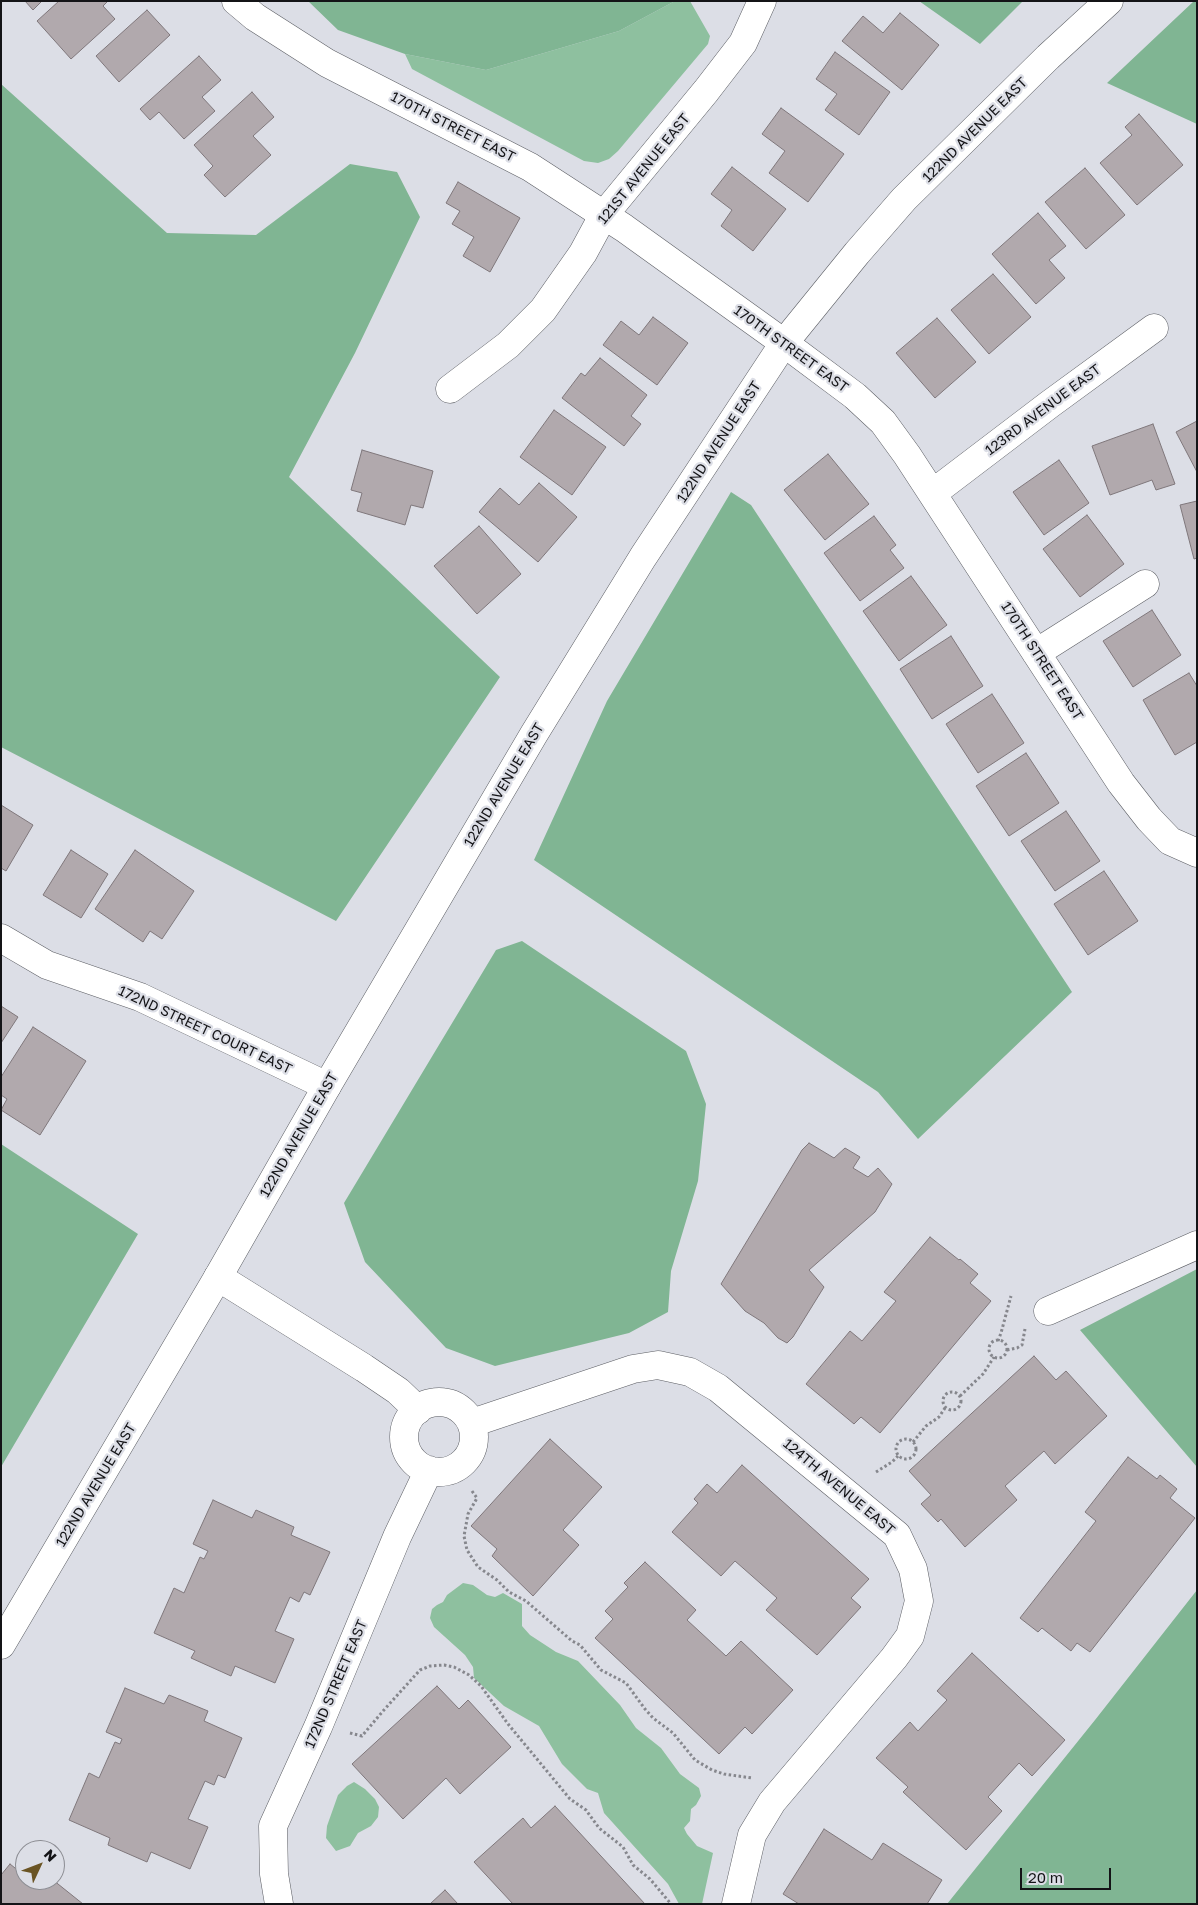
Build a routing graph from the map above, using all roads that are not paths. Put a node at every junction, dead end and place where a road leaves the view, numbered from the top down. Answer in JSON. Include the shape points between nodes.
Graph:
{"nodes":[{"id":1,"x":236,"y":1,"type":"edge"},
{"id":2,"x":762,"y":1,"type":"edge"},
{"id":3,"x":1109,"y":1,"type":"edge"},
{"id":4,"x":603,"y":216,"type":"junction"},
{"id":5,"x":1154,"y":328,"type":"dead end"},
{"id":6,"x":784,"y":343,"type":"junction"},
{"id":7,"x":450,"y":389,"type":"dead end"},
{"id":8,"x":933,"y":494,"type":"junction"},
{"id":9,"x":1145,"y":584,"type":"dead end"},
{"id":10,"x":1036,"y":653,"type":"junction"},
{"id":11,"x":1197,"y":853,"type":"edge"},
{"id":12,"x":1,"y":938,"type":"edge"},
{"id":13,"x":326,"y":1086,"type":"junction"},
{"id":14,"x":1197,"y":1245,"type":"edge"},
{"id":15,"x":218,"y":1277,"type":"junction"},
{"id":16,"x":1037,"y":1317,"type":"road end"},
{"id":17,"x":418,"y":1410,"type":"junction"},
{"id":18,"x":472,"y":1423,"type":"junction"},
{"id":19,"x":429,"y":1470,"type":"junction"},
{"id":20,"x":1,"y":1645,"type":"edge"},
{"id":21,"x":280,"y":1904,"type":"edge"},
{"id":22,"x":736,"y":1904,"type":"edge"}],
"edges":[{"from":1,"to":4,"type":"street","name":"170TH STREET EAST","via":[[255,17],[327,63],[530,167]]},
{"from":2,"to":4,"type":"street","name":"121ST AVENUE EAST","via":[[743,43]]},
{"from":3,"to":6,"type":"street","name":"122ND AVENUE EAST","via":[[904,199]]},
{"from":4,"to":6,"type":"street","name":"170TH STREET EAST"},
{"from":4,"to":7,"type":"street","name":"121ST AVENUE EAST","via":[[583,253],[543,310],[508,345]]},
{"from":5,"to":8,"type":"street","name":"123RD AVENUE EAST"},
{"from":6,"to":8,"type":"street","name":"170TH STREET EAST","via":[[855,396],[883,422]]},
{"from":6,"to":13,"type":"street","name":"122ND AVENUE EAST","via":[[643,557],[529,742]]},
{"from":8,"to":10,"type":"street","name":"170TH STREET EAST"},
{"from":9,"to":10,"type":"street"},
{"from":10,"to":11,"type":"street","name":"170TH STREET EAST","via":[[1121,783],[1149,819],[1170,841]]},
{"from":12,"to":13,"type":"street","name":"172ND STREET COURT EAST","via":[[47,965],[140,997]]},
{"from":13,"to":15,"type":"street","name":"122ND AVENUE EAST"},
{"from":14,"to":16,"type":"street"},
{"from":15,"to":17,"type":"street","via":[[364,1368],[398,1391]]},
{"from":15,"to":20,"type":"street","name":"122ND AVENUE EAST"},
{"from":17,"to":18,"type":"street","via":[[433,1402],[445,1402],[465,1413]]},
{"from":17,"to":19,"type":"street","via":[[412,1413],[407,1424],[404,1435],[406,1447],[411,1457]]},
{"from":18,"to":19,"type":"street","via":[[473,1446],[469,1456],[451,1470]]},
{"from":18,"to":22,"type":"street","name":"124TH AVENUE EAST","via":[[633,1369],[658,1365],[690,1372],[718,1388],[898,1535],[913,1569],[919,1601],[910,1636],[772,1802],[752,1834]]},
{"from":19,"to":21,"type":"street","name":"172ND STREET EAST","via":[[397,1537],[274,1826],[274,1874]]}]}
